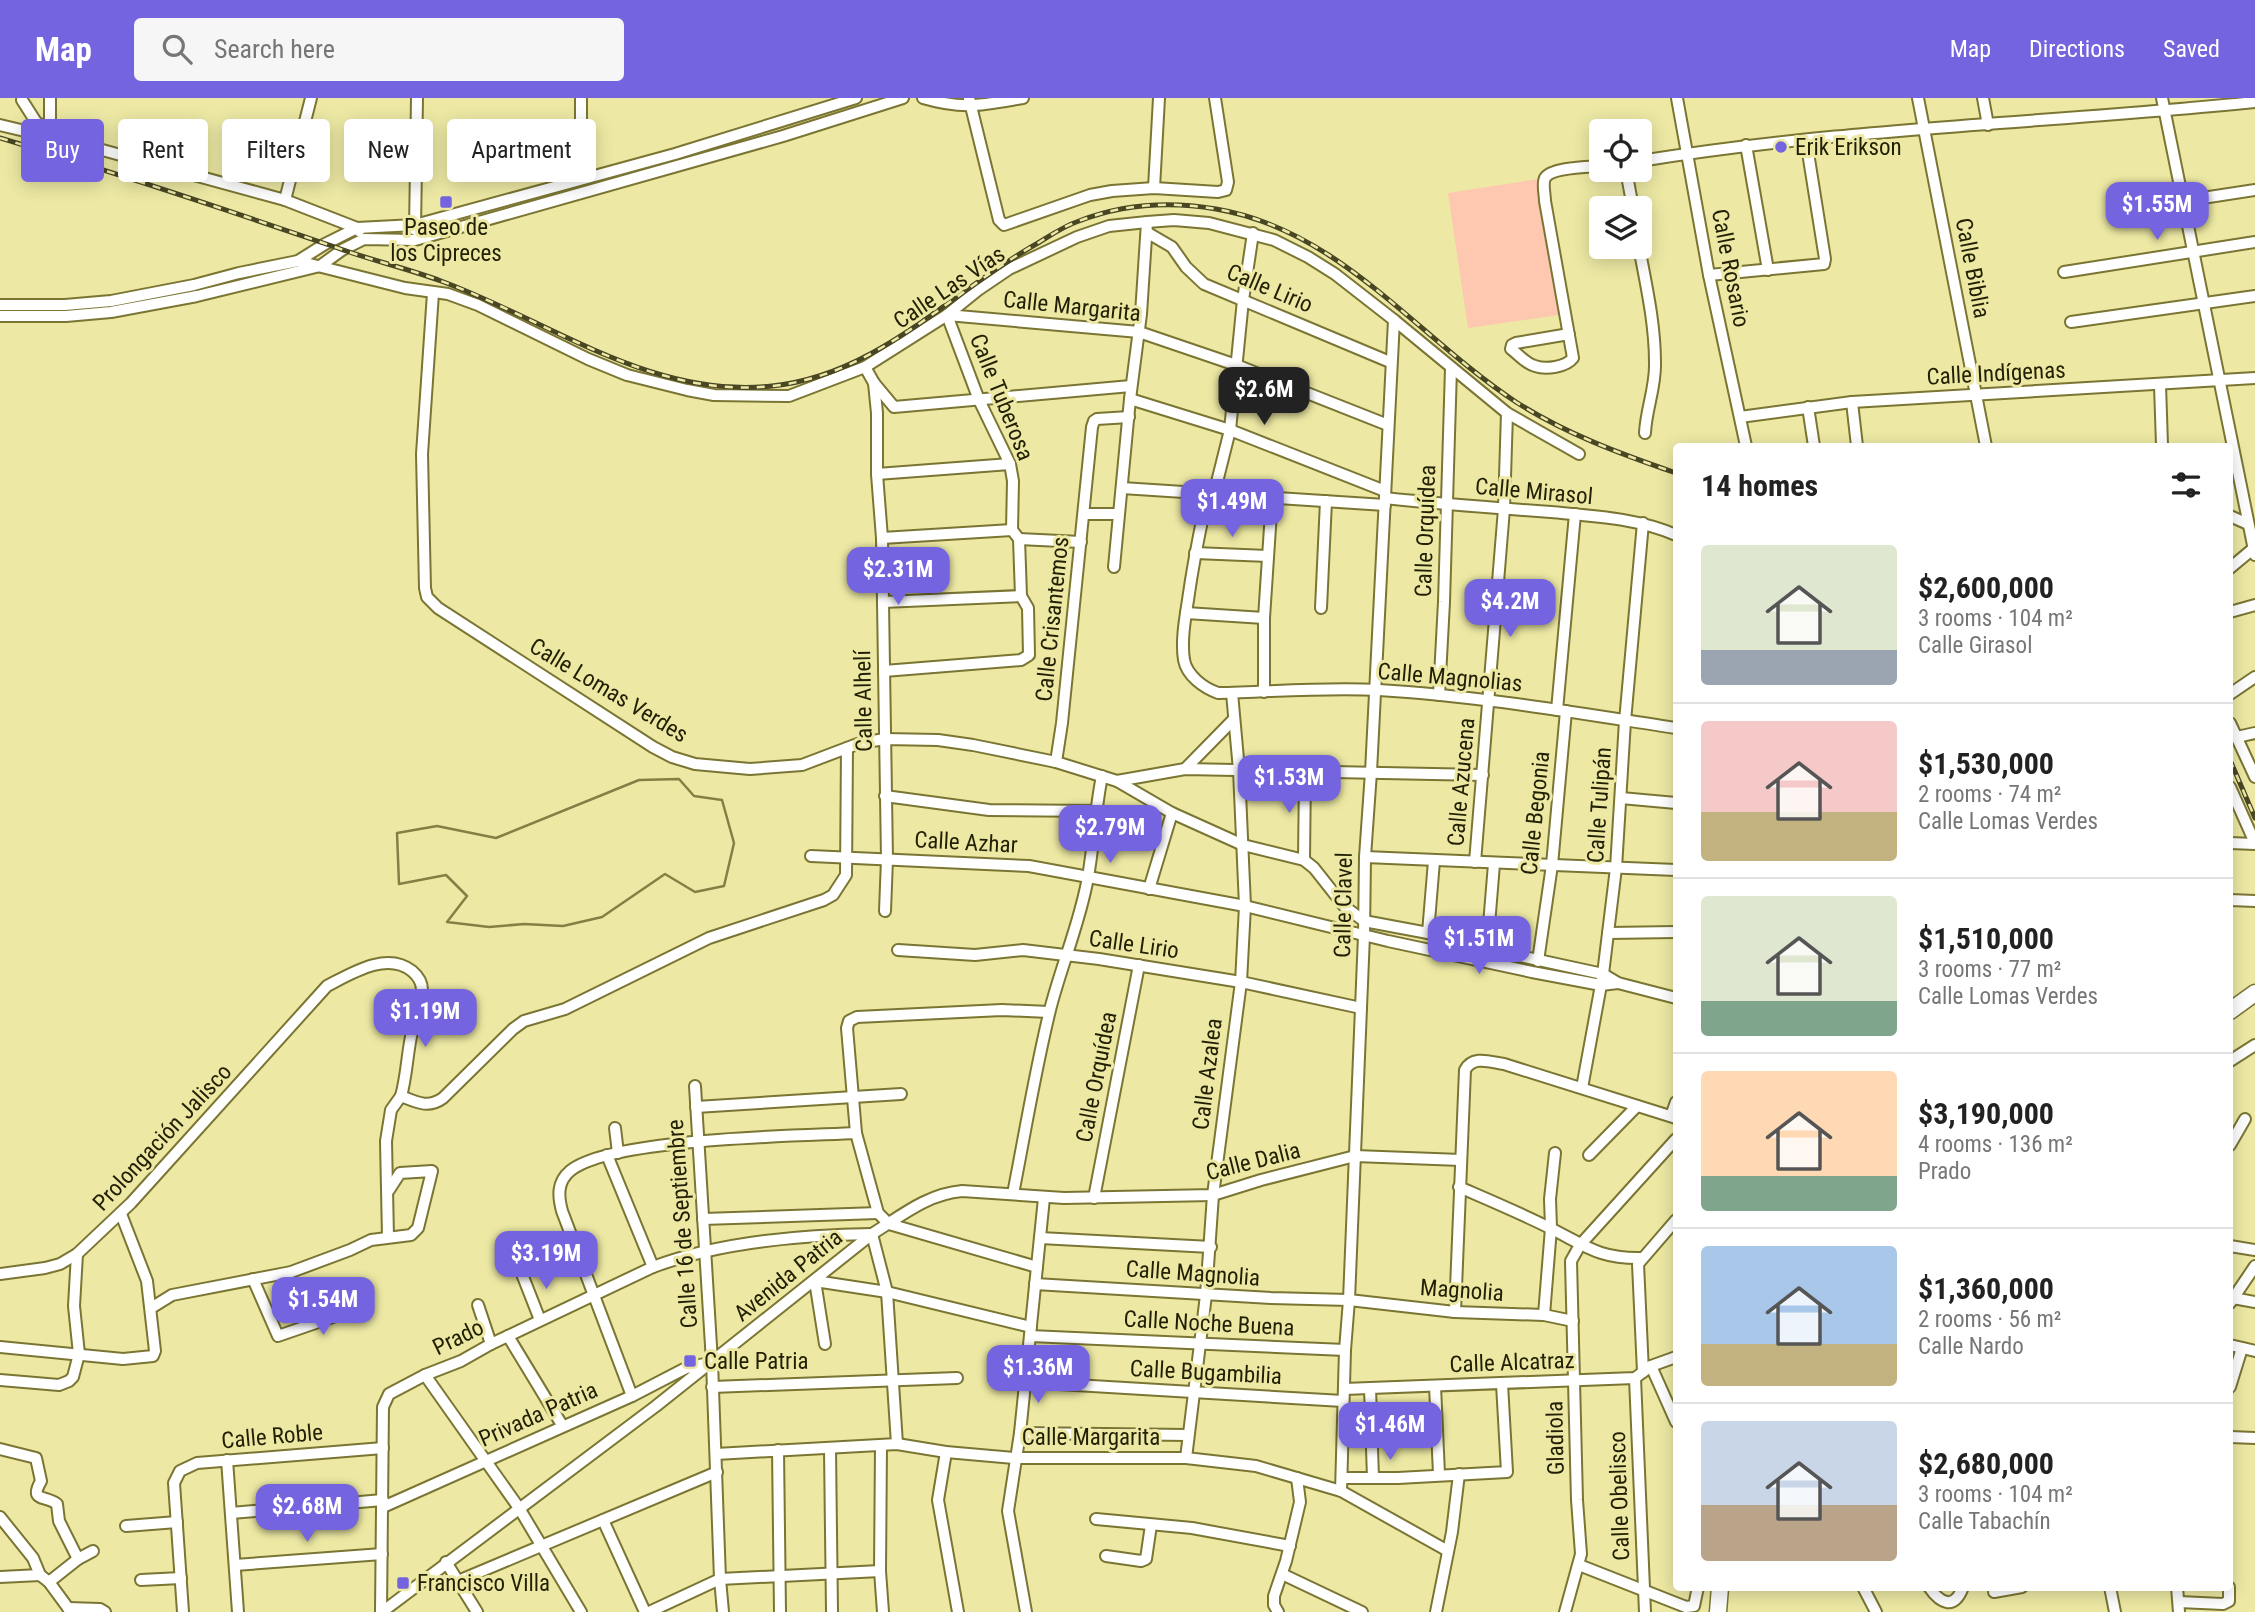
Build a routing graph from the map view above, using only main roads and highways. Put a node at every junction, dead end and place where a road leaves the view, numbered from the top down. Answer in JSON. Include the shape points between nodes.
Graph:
{"nodes":[{"id":1,"x":2255,"y":993,"type":"edge"},
{"id":2,"x":2233,"y":1009,"type":"edge"},
{"id":3,"x":1720,"y":1591,"type":"edge"},
{"id":4,"x":1718,"y":1612,"type":"edge"}],
"edges":[{"from":1,"to":2,"type":"highway"},
{"from":3,"to":4,"type":"highway"}]}
